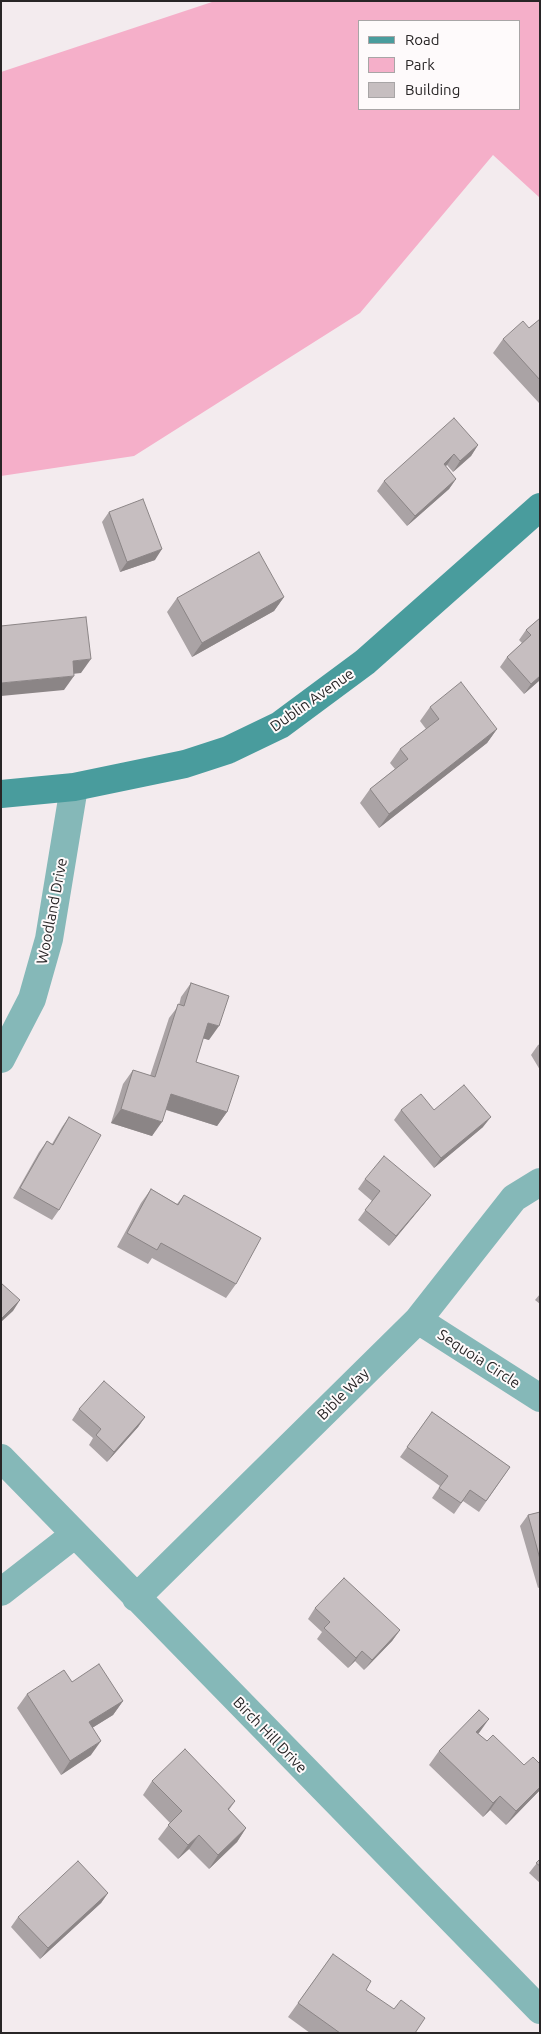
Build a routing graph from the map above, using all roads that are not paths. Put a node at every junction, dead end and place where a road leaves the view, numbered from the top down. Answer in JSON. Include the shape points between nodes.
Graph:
{"nodes":[{"id":1,"x":540,"y":507,"type":"edge"},
{"id":2,"x":74,"y":787,"type":"junction"},
{"id":3,"x":1,"y":794,"type":"edge"},
{"id":4,"x":1,"y":1059,"type":"edge"},
{"id":5,"x":540,"y":1182,"type":"edge"},
{"id":6,"x":418,"y":1320,"type":"junction"},
{"id":7,"x":540,"y":1398,"type":"edge"},
{"id":8,"x":1,"y":1458,"type":"edge"},
{"id":9,"x":74,"y":1535,"type":"junction"},
{"id":10,"x":1,"y":1592,"type":"edge"},
{"id":11,"x":136,"y":1598,"type":"junction"},
{"id":12,"x":540,"y":2010,"type":"edge"}],
"edges":[{"from":1,"to":2,"type":"street","name":"Dublin Avenue","via":[[365,662],[280,725],[228,750],[185,764]]},
{"from":2,"to":3,"type":"street","name":"Dublin Avenue"},
{"from":2,"to":4,"type":"street","name":"Woodland Drive","via":[[50,939],[32,999]]},
{"from":5,"to":6,"type":"street","name":"Bible Way","via":[[514,1198]]},
{"from":6,"to":7,"type":"street","name":"Sequoia Circle"},
{"from":6,"to":11,"type":"street","name":"Bible Way"},
{"from":8,"to":9,"type":"street","name":"Birch Hill Drive"},
{"from":9,"to":10,"type":"street"},
{"from":9,"to":11,"type":"street","name":"Birch Hill Drive"},
{"from":11,"to":12,"type":"street","name":"Birch Hill Drive"}]}
